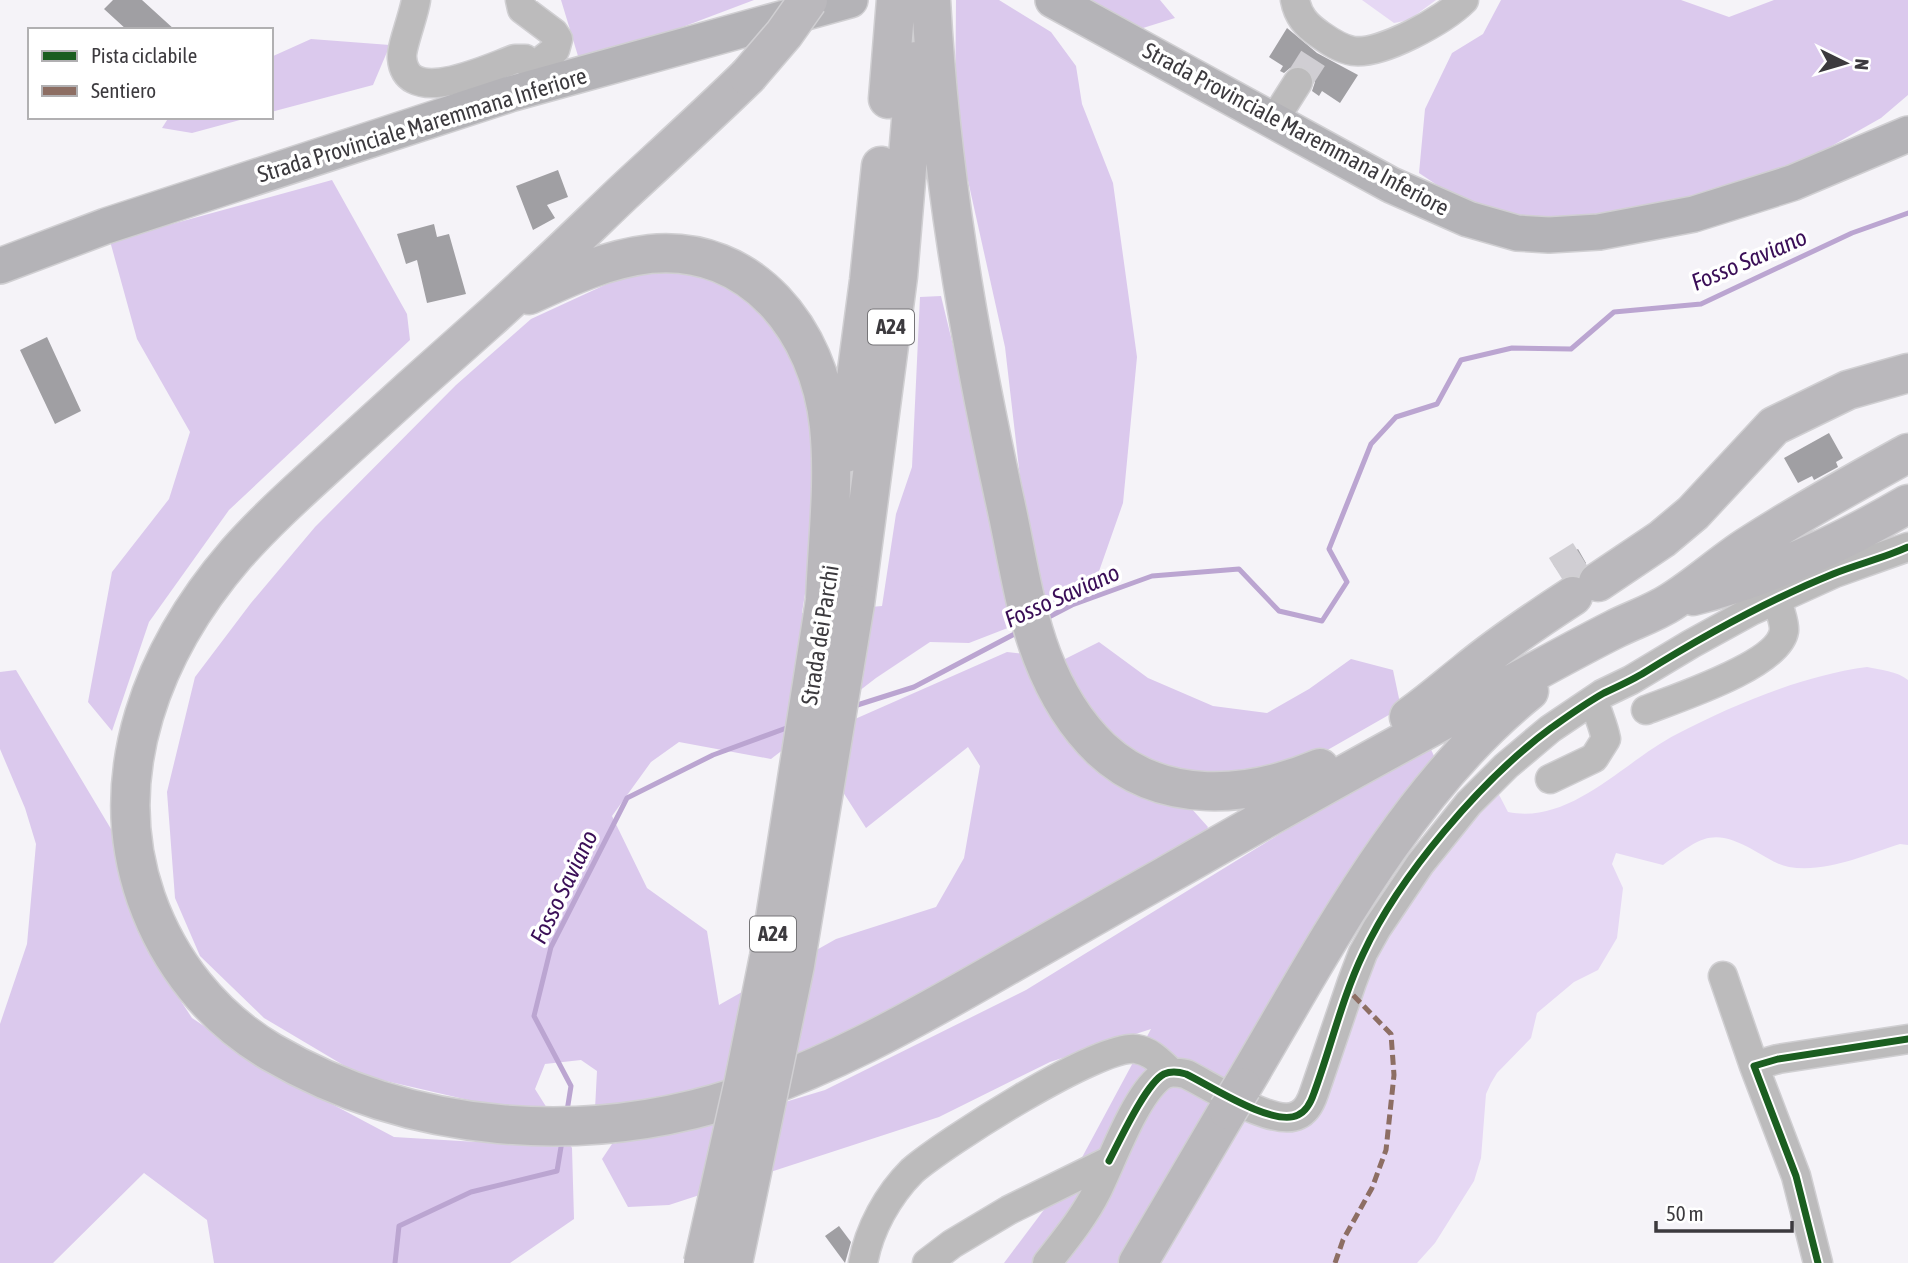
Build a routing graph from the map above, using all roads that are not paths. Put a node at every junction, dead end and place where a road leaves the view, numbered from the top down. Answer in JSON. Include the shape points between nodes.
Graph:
{"nodes":[{"id":1,"x":416,"y":0,"type":"edge"},
{"id":2,"x":520,"y":0,"type":"edge"},
{"id":3,"x":808,"y":0,"type":"edge"},
{"id":4,"x":850,"y":0,"type":"edge"},
{"id":5,"x":896,"y":0,"type":"edge"},
{"id":6,"x":922,"y":0,"type":"edge"},
{"id":7,"x":931,"y":0,"type":"edge"},
{"id":8,"x":1053,"y":0,"type":"edge"},
{"id":9,"x":1294,"y":0,"type":"edge"},
{"id":10,"x":1464,"y":0,"type":"edge"},
{"id":11,"x":914,"y":50,"type":"junction"},
{"id":12,"x":535,"y":77,"type":"junction"},
{"id":13,"x":1298,"y":82,"type":"tunnel mouth"},
{"id":14,"x":1274,"y":120,"type":"junction"},
{"id":15,"x":1908,"y":134,"type":"edge"},
{"id":16,"x":0,"y":266,"type":"edge"},
{"id":17,"x":505,"y":305,"type":"junction"},
{"id":18,"x":1908,"y":373,"type":"edge"},
{"id":19,"x":1908,"y":453,"type":"edge"},
{"id":20,"x":1908,"y":504,"type":"edge"},
{"id":21,"x":1908,"y":547,"type":"edge"},
{"id":22,"x":1777,"y":599,"type":"junction"},
{"id":23,"x":1671,"y":602,"type":"junction"},
{"id":24,"x":840,"y":603,"type":"junction"},
{"id":25,"x":1610,"y":632,"type":"junction"},
{"id":26,"x":1451,"y":685,"type":"junction"},
{"id":27,"x":1594,"y":700,"type":"junction"},
{"id":28,"x":1646,"y":710,"type":"dead end"},
{"id":29,"x":1356,"y":767,"type":"junction"},
{"id":30,"x":1550,"y":779,"type":"dead end"},
{"id":31,"x":1723,"y":976,"type":"dead end"},
{"id":32,"x":1908,"y":1039,"type":"edge"},
{"id":33,"x":1754,"y":1066,"type":"junction"},
{"id":34,"x":1171,"y":1072,"type":"junction"},
{"id":35,"x":1109,"y":1161,"type":"junction"},
{"id":36,"x":703,"y":1263,"type":"edge"},
{"id":37,"x":733,"y":1263,"type":"edge"},
{"id":38,"x":863,"y":1263,"type":"edge"},
{"id":39,"x":927,"y":1263,"type":"edge"},
{"id":40,"x":1047,"y":1263,"type":"edge"},
{"id":41,"x":1138,"y":1263,"type":"edge"},
{"id":42,"x":1818,"y":1263,"type":"edge"}],
"edges":[{"from":1,"to":12,"type":"street","via":[[401,57],[407,74],[417,81],[444,84],[525,59]]},
{"from":2,"to":12,"type":"street","via":[[522,9],[558,39]]},
{"from":3,"to":17,"type":"highway","bridge":true,"via":[[748,76]]},
{"from":4,"to":12,"type":"main road","name":"Strada Provinciale Maremmana Inferiore"},
{"from":5,"to":11,"type":"highway","name":"Strada dei Parchi","number":"A24"},
{"from":6,"to":11,"type":"highway","name":"Strada dei Parchi","number":"A24"},
{"from":7,"to":11,"type":"highway"},
{"from":8,"to":14,"type":"main road","name":"Strada Provinciale Maremmana Inferiore"},
{"from":9,"to":10,"type":"street","via":[[1299,16],[1322,43],[1353,51],[1375,48],[1424,29]]},
{"from":11,"to":24,"type":"highway","name":"Strada dei Parchi","number":"A24","via":[[869,281]]},
{"from":11,"to":26,"type":"highway","via":[[943,155],[983,399],[1038,644],[1059,694],[1090,737],[1125,767],[1152,781],[1224,792],[1277,783],[1332,763],[1388,731]]},
{"from":12,"to":16,"type":"main road","name":"Strada Provinciale Maremmana Inferiore"},
{"from":13,"to":14,"type":"street"},
{"from":14,"to":15,"type":"main road","name":"Strada Provinciale Maremmana Inferiore","via":[[1441,209],[1495,228],[1549,235],[1599,232],[1694,214],[1792,183]]},
{"from":17,"to":24,"type":"highway","via":[[599,265],[660,254],[714,260],[743,274],[769,295],[804,344],[827,412]]},
{"from":17,"to":29,"type":"highway","via":[[279,509],[216,579],[181,629],[154,683],[139,727],[130,787],[134,850],[150,908],[178,963],[215,1010],[254,1041],[321,1078],[374,1099],[437,1115],[547,1128],[631,1122],[726,1100],[860,1048]]},
{"from":18,"to":26,"type":"highway","via":[[1848,390],[1774,426],[1754,447],[1638,526],[1582,583]]},
{"from":19,"to":23,"type":"highway","via":[[1744,549]]},
{"from":20,"to":23,"type":"highway","via":[[1850,536],[1767,572]]},
{"from":21,"to":22,"type":"street"},
{"from":22,"to":27,"type":"street"},
{"from":22,"to":28,"type":"street","via":[[1784,629],[1779,645],[1755,664]]},
{"from":23,"to":25,"type":"highway"},
{"from":24,"to":36,"type":"highway","name":"Strada dei Parchi","number":"A24","bridge":true,"via":[[747,1070]]},
{"from":24,"to":37,"type":"highway","name":"Strada dei Parchi","number":"A24","bridge":true,"via":[[795,965]]},
{"from":25,"to":29,"type":"highway"},
{"from":25,"to":41,"type":"highway","via":[[1525,694],[1478,739],[1393,842]]},
{"from":26,"to":29,"type":"highway"},
{"from":27,"to":30,"type":"street","via":[[1606,738],[1594,758]]},
{"from":27,"to":34,"type":"street","via":[[1506,766],[1469,803],[1408,880],[1363,953],[1304,1112],[1292,1118],[1273,1116],[1186,1074]]},
{"from":31,"to":33,"type":"street"},
{"from":32,"to":33,"type":"street"},
{"from":33,"to":42,"type":"street","via":[[1796,1176]]},
{"from":34,"to":35,"type":"street","via":[[1151,1087]]},
{"from":34,"to":38,"type":"street","via":[[1153,1055],[1117,1050],[1052,1079],[912,1171],[876,1223]]},
{"from":35,"to":39,"type":"street","via":[[1009,1210]]},
{"from":35,"to":40,"type":"street","via":[[1089,1205]]}]}
